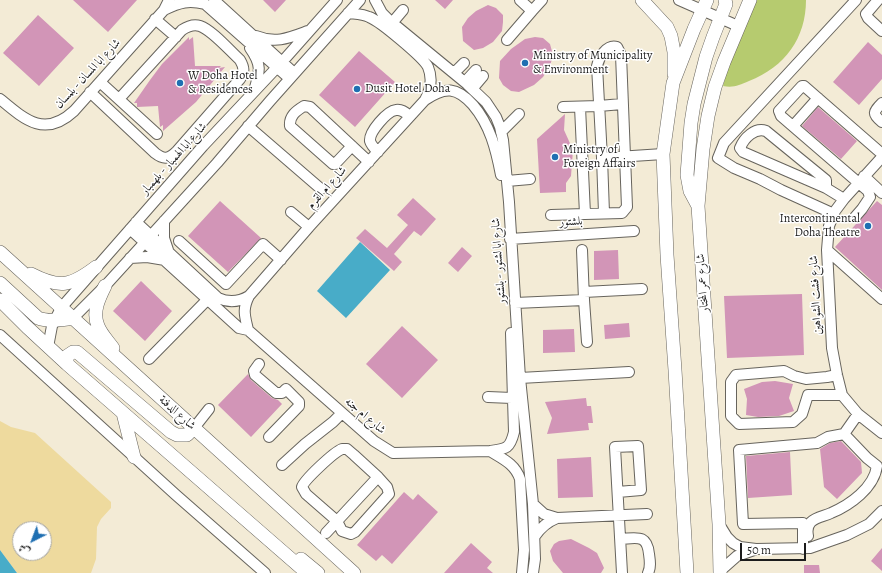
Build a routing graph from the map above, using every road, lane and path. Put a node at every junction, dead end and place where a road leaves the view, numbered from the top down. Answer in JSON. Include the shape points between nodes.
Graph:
{"nodes":[{"id":1,"x":170,"y":0,"type":"edge"},
{"id":2,"x":337,"y":0,"type":"edge"},
{"id":3,"x":360,"y":0,"type":"edge"},
{"id":4,"x":375,"y":0,"type":"edge"},
{"id":5,"x":520,"y":0,"type":"edge"},
{"id":6,"x":542,"y":0,"type":"edge"},
{"id":7,"x":642,"y":0,"type":"edge"},
{"id":8,"x":679,"y":0,"type":"edge"},
{"id":9,"x":725,"y":0,"type":"edge"},
{"id":10,"x":750,"y":0,"type":"edge"},
{"id":11,"x":856,"y":0,"type":"edge"},
{"id":12,"x":218,"y":1,"type":"edge"},
{"id":13,"x":879,"y":3,"type":"edge"},
{"id":14,"x":705,"y":5,"type":"edge"},
{"id":15,"x":164,"y":10,"type":"junction"},
{"id":16,"x":403,"y":10,"type":"dead end"},
{"id":17,"x":532,"y":11,"type":"junction"},
{"id":18,"x":348,"y":13,"type":"junction"},
{"id":19,"x":720,"y":18,"type":"junction"},
{"id":20,"x":155,"y":19,"type":"junction"},
{"id":21,"x":392,"y":23,"type":"junction"},
{"id":22,"x":738,"y":26,"type":"junction"},
{"id":23,"x":308,"y":31,"type":"junction"},
{"id":24,"x":882,"y":31,"type":"edge"},
{"id":25,"x":246,"y":34,"type":"junction"},
{"id":26,"x":176,"y":37,"type":"junction"},
{"id":27,"x":507,"y":40,"type":"dead end"},
{"id":28,"x":464,"y":63,"type":"dead end"},
{"id":29,"x":279,"y":64,"type":"junction"},
{"id":30,"x":454,"y":73,"type":"junction"},
{"id":31,"x":480,"y":73,"type":"dead end"},
{"id":32,"x":292,"y":76,"type":"junction"},
{"id":33,"x":100,"y":82,"type":"junction"},
{"id":34,"x":673,"y":83,"type":"junction"},
{"id":35,"x":469,"y":86,"type":"junction"},
{"id":36,"x":90,"y":92,"type":"junction"},
{"id":37,"x":253,"y":93,"type":"junction"},
{"id":38,"x":818,"y":98,"type":"junction"},
{"id":39,"x":0,"y":99,"type":"edge"},
{"id":40,"x":119,"y":99,"type":"junction"},
{"id":41,"x":425,"y":100,"type":"junction"},
{"id":42,"x":882,"y":103,"type":"edge"},
{"id":43,"x":622,"y":104,"type":"junction"},
{"id":44,"x":599,"y":106,"type":"junction"},
{"id":45,"x":563,"y":107,"type":"dead end"},
{"id":46,"x":580,"y":107,"type":"junction"},
{"id":47,"x":517,"y":112,"type":"dead end"},
{"id":48,"x":410,"y":116,"type":"junction"},
{"id":49,"x":882,"y":122,"type":"edge"},
{"id":50,"x":248,"y":126,"type":"junction"},
{"id":51,"x":793,"y":126,"type":"junction"},
{"id":52,"x":501,"y":130,"type":"junction"},
{"id":53,"x":156,"y":134,"type":"dead end"},
{"id":54,"x":352,"y":146,"type":"junction"},
{"id":55,"x":378,"y":152,"type":"junction"},
{"id":56,"x":663,"y":154,"type":"junction"},
{"id":57,"x":882,"y":155,"type":"edge"},
{"id":58,"x":624,"y":156,"type":"junction"},
{"id":59,"x":602,"y":158,"type":"junction"},
{"id":60,"x":369,"y":162,"type":"junction"},
{"id":61,"x":530,"y":179,"type":"dead end"},
{"id":62,"x":507,"y":180,"type":"junction"},
{"id":63,"x":861,"y":180,"type":"junction"},
{"id":64,"x":826,"y":188,"type":"junction"},
{"id":65,"x":321,"y":189,"type":"dead end"},
{"id":66,"x":882,"y":193,"type":"edge"},
{"id":67,"x":844,"y":199,"type":"junction"},
{"id":68,"x":509,"y":202,"type":"junction"},
{"id":69,"x":698,"y":206,"type":"junction"},
{"id":70,"x":292,"y":212,"type":"dead end"},
{"id":71,"x":585,"y":214,"type":"junction"},
{"id":72,"x":604,"y":214,"type":"junction"},
{"id":73,"x":834,"y":214,"type":"junction"},
{"id":74,"x":551,"y":215,"type":"dead end"},
{"id":75,"x":855,"y":217,"type":"dead end"},
{"id":76,"x":164,"y":221,"type":"junction"},
{"id":77,"x":133,"y":225,"type":"junction"},
{"id":78,"x":309,"y":227,"type":"junction"},
{"id":79,"x":634,"y":231,"type":"dead end"},
{"id":80,"x":510,"y":238,"type":"junction"},
{"id":81,"x":148,"y":239,"type":"junction"},
{"id":82,"x":179,"y":241,"type":"dead end"},
{"id":83,"x":582,"y":250,"type":"dead end"},
{"id":84,"x":827,"y":250,"type":"junction"},
{"id":85,"x":0,"y":252,"type":"edge"},
{"id":86,"x":167,"y":257,"type":"junction"},
{"id":87,"x":130,"y":258,"type":"junction"},
{"id":88,"x":281,"y":260,"type":"junction"},
{"id":89,"x":16,"y":266,"type":"junction"},
{"id":90,"x":96,"y":267,"type":"junction"},
{"id":91,"x":0,"y":284,"type":"edge"},
{"id":92,"x":105,"y":286,"type":"junction"},
{"id":93,"x":642,"y":289,"type":"dead end"},
{"id":94,"x":249,"y":296,"type":"junction"},
{"id":95,"x":584,"y":296,"type":"junction"},
{"id":96,"x":882,"y":299,"type":"edge"},
{"id":97,"x":0,"y":300,"type":"edge"},
{"id":98,"x":207,"y":300,"type":"junction"},
{"id":99,"x":515,"y":306,"type":"junction"},
{"id":100,"x":61,"y":308,"type":"junction"},
{"id":101,"x":73,"y":318,"type":"junction"},
{"id":102,"x":55,"y":320,"type":"junction"},
{"id":103,"x":248,"y":330,"type":"junction"},
{"id":104,"x":0,"y":335,"type":"edge"},
{"id":105,"x":587,"y":342,"type":"dead end"},
{"id":106,"x":48,"y":347,"type":"junction"},
{"id":107,"x":149,"y":359,"type":"dead end"},
{"id":108,"x":119,"y":360,"type":"junction"},
{"id":109,"x":67,"y":364,"type":"junction"},
{"id":110,"x":259,"y":364,"type":"dead end"},
{"id":111,"x":629,"y":372,"type":"dead end"},
{"id":112,"x":836,"y":375,"type":"junction"},
{"id":113,"x":520,"y":378,"type":"junction"},
{"id":114,"x":842,"y":395,"type":"junction"},
{"id":115,"x":488,"y":397,"type":"dead end"},
{"id":116,"x":512,"y":398,"type":"junction"},
{"id":117,"x":209,"y":409,"type":"dead end"},
{"id":118,"x":123,"y":413,"type":"junction"},
{"id":119,"x":342,"y":413,"type":"junction"},
{"id":120,"x":860,"y":415,"type":"junction"},
{"id":121,"x":194,"y":428,"type":"junction"},
{"id":122,"x":882,"y":433,"type":"edge"},
{"id":123,"x":844,"y":435,"type":"junction"},
{"id":124,"x":269,"y":437,"type":"dead end"},
{"id":125,"x":490,"y":451,"type":"junction"},
{"id":126,"x":134,"y":457,"type":"junction"},
{"id":127,"x":282,"y":465,"type":"dead end"},
{"id":128,"x":378,"y":477,"type":"junction"},
{"id":129,"x":618,"y":492,"type":"junction"},
{"id":130,"x":533,"y":504,"type":"junction"},
{"id":131,"x":882,"y":512,"type":"edge"},
{"id":132,"x":647,"y":514,"type":"dead end"},
{"id":133,"x":619,"y":516,"type":"junction"},
{"id":134,"x":557,"y":518,"type":"junction"},
{"id":135,"x":337,"y":521,"type":"junction"},
{"id":136,"x":719,"y":524,"type":"junction"},
{"id":137,"x":326,"y":533,"type":"dead end"},
{"id":138,"x":535,"y":536,"type":"junction"},
{"id":139,"x":620,"y":539,"type":"junction"},
{"id":140,"x":274,"y":545,"type":"junction"},
{"id":141,"x":806,"y":548,"type":"junction"},
{"id":142,"x":756,"y":549,"type":"junction"},
{"id":143,"x":720,"y":572,"type":"edge"},
{"id":144,"x":265,"y":573,"type":"edge"},
{"id":145,"x":306,"y":573,"type":"edge"},
{"id":146,"x":318,"y":573,"type":"edge"},
{"id":147,"x":354,"y":573,"type":"edge"},
{"id":148,"x":522,"y":573,"type":"edge"},
{"id":149,"x":533,"y":573,"type":"edge"},
{"id":150,"x":622,"y":573,"type":"edge"},
{"id":151,"x":648,"y":573,"type":"edge"},
{"id":152,"x":687,"y":573,"type":"edge"}],
"edges":[{"from":1,"to":15,"type":"street","name":"شارع ابا المسان - بلمسان"},
{"from":2,"to":23,"type":"street","name":"شارع ابا الهمبار - بلهمبار"},
{"from":3,"to":18,"type":"street"},
{"from":4,"to":21,"type":"street","name":"شارع ابا لشتور - بلشتور"},
{"from":5,"to":17,"type":"street"},
{"from":6,"to":17,"type":"street"},
{"from":7,"to":34,"type":"main road","via":[[667,27],[671,36],[674,52]]},
{"from":8,"to":14,"type":"street"},
{"from":9,"to":19,"type":"main road","via":[[726,4]]},
{"from":10,"to":22,"type":"main road","name":"شارع عمر المختار"},
{"from":11,"to":73,"type":"street","via":[[724,143],[718,158],[734,168]]},
{"from":12,"to":25,"type":"street","name":"شارع ابا المسان - بلمسان"},
{"from":13,"to":24,"type":"street","via":[[866,14]]},
{"from":14,"to":19,"type":"street"},
{"from":14,"to":34,"type":"main road"},
{"from":15,"to":20,"type":"street","name":"شارع ابا المسان - بلمسان"},
{"from":15,"to":25,"type":"street","name":"شارع ابا المسان - بلمسان","via":[[186,0],[200,2]]},
{"from":16,"to":21,"type":"street"},
{"from":17,"to":27,"type":"street"},
{"from":18,"to":32,"type":"street"},
{"from":18,"to":41,"type":"street","name":"شارع ام القرم","via":[[363,15],[377,21],[425,61],[431,77],[431,85]]},
{"from":19,"to":22,"type":"street"},
{"from":19,"to":69,"type":"main road","via":[[706,57],[691,123],[687,175],[690,191]]},
{"from":20,"to":26,"type":"street"},
{"from":20,"to":33,"type":"street","name":"شارع ابا المسان - بلمسان"},
{"from":21,"to":30,"type":"street","name":"شارع ابا لشتور - بلشتور"},
{"from":22,"to":69,"type":"main road","name":"شارع عمر المختار","via":[[715,87],[708,116]]},
{"from":23,"to":25,"type":"street","via":[[283,40]]},
{"from":23,"to":29,"type":"street","name":"شارع ابا الهمبار - بلهمبار"},
{"from":25,"to":29,"type":"street","name":"شارع ابا المسان - بلمسان"},
{"from":25,"to":37,"type":"street","via":[[258,62]]},
{"from":26,"to":36,"type":"street","via":[[187,26],[206,29],[240,60],[244,70],[240,79],[172,156],[159,156]]},
{"from":26,"to":40,"type":"street"},
{"from":28,"to":30,"type":"street"},
{"from":29,"to":32,"type":"street","name":"شارع ابا المسان - بلمسان"},
{"from":29,"to":37,"type":"street","name":"شارع ابا الهمبار - بلهمبار"},
{"from":30,"to":35,"type":"street","name":"شارع ابا لشتور - بلشتور"},
{"from":31,"to":35,"type":"street"},
{"from":32,"to":50,"type":"street"},
{"from":33,"to":36,"type":"street","name":"شارع ابا المسان - بلمسان"},
{"from":33,"to":40,"type":"street"},
{"from":34,"to":56,"type":"main road"},
{"from":35,"to":52,"type":"street","name":"شارع ابا لشتور - بلشتور","via":[[486,102]]},
{"from":36,"to":39,"type":"street","name":"شارع ابا المسان - بلمسان","via":[[66,119],[49,125],[24,119]]},
{"from":37,"to":77,"type":"street","name":"شارع ابا الهمبار - بلهمبار"},
{"from":38,"to":51,"type":"street"},
{"from":38,"to":51,"type":"street","via":[[802,86],[779,111]]},
{"from":38,"to":57,"type":"street"},
{"from":40,"to":53,"type":"street"},
{"from":41,"to":48,"type":"street","name":"شارع ام القرم"},
{"from":41,"to":68,"type":"street","name":"شارع ام القرم","via":[[441,91],[458,92],[479,113],[493,141],[504,191]]},
{"from":42,"to":49,"type":"street","via":[[875,110],[875,116]]},
{"from":43,"to":44,"type":"street"},
{"from":43,"to":44,"type":"street","via":[[620,55],[617,47],[613,46],[599,59],[597,66]]},
{"from":43,"to":58,"type":"street"},
{"from":44,"to":46,"type":"street"},
{"from":44,"to":59,"type":"street"},
{"from":45,"to":46,"type":"street"},
{"from":46,"to":71,"type":"street"},
{"from":47,"to":52,"type":"street"},
{"from":48,"to":55,"type":"street","name":"شارع ام القرم"},
{"from":48,"to":55,"type":"street","via":[[401,110],[395,110],[380,122],[370,141]]},
{"from":50,"to":65,"type":"street"},
{"from":50,"to":76,"type":"street"},
{"from":51,"to":63,"type":"street"},
{"from":52,"to":62,"type":"street","name":"شارع ابا لشتور - بلشتور"},
{"from":54,"to":54,"type":"street","via":[[310,108],[304,106],[293,114],[290,126],[333,164]]},
{"from":54,"to":60,"type":"street"},
{"from":55,"to":60,"type":"street","name":"شارع ام القرم"},
{"from":56,"to":58,"type":"street"},
{"from":56,"to":152,"type":"main road","via":[[666,255]]},
{"from":57,"to":63,"type":"street","name":"شارع فشت الشواهين"},
{"from":58,"to":59,"type":"street"},
{"from":58,"to":72,"type":"street","via":[[627,207],[622,212]]},
{"from":59,"to":72,"type":"street"},
{"from":60,"to":78,"type":"street","name":"شارع ام القرم"},
{"from":61,"to":62,"type":"street"},
{"from":62,"to":68,"type":"street","name":"شارع ابا لشتور - بلشتور"},
{"from":63,"to":66,"type":"street"},
{"from":63,"to":67,"type":"street","name":"شارع فشت الشواهين"},
{"from":63,"to":75,"type":"street","via":[[870,198]]},
{"from":64,"to":64,"type":"street","via":[[743,152],[740,148],[742,143],[755,131],[766,131],[826,180]]},
{"from":64,"to":67,"type":"street"},
{"from":67,"to":73,"type":"street","name":"شارع فشت الشواهين"},
{"from":68,"to":80,"type":"street","name":"شارع ابا لشتور - بلشتور"},
{"from":69,"to":136,"type":"main road","name":"شارع عمر المختار"},
{"from":70,"to":78,"type":"street"},
{"from":71,"to":72,"type":"street"},
{"from":71,"to":74,"type":"street"},
{"from":73,"to":84,"type":"street","name":"شارع فشت الشواهين","via":[[829,226]]},
{"from":76,"to":81,"type":"street"},
{"from":76,"to":86,"type":"street"},
{"from":77,"to":81,"type":"street"},
{"from":77,"to":90,"type":"street","name":"شارع ابا الهمبار - بلهمبار"},
{"from":78,"to":88,"type":"street","name":"شارع ام القرم"},
{"from":79,"to":80,"type":"street","name":"بلشتور"},
{"from":80,"to":99,"type":"street","name":"شارع ابا لشتور - بلشتور"},
{"from":81,"to":86,"type":"street"},
{"from":81,"to":87,"type":"street"},
{"from":82,"to":88,"type":"street","via":[[226,284],[263,244]]},
{"from":83,"to":95,"type":"street"},
{"from":84,"to":96,"type":"street"},
{"from":84,"to":112,"type":"street","name":"شارع فشت الشواهين","via":[[832,348]]},
{"from":85,"to":89,"type":"main road","name":"شارع الدفنة"},
{"from":86,"to":87,"type":"street"},
{"from":86,"to":94,"type":"street","via":[[218,298],[231,302]]},
{"from":86,"to":98,"type":"street","name":"شارع ام جنه"},
{"from":87,"to":92,"type":"street"},
{"from":88,"to":94,"type":"street","name":"شارع ام القرم"},
{"from":89,"to":90,"type":"main road","via":[[43,280],[60,285]]},
{"from":89,"to":100,"type":"main road","name":"شارع الدفنة"},
{"from":90,"to":100,"type":"street","name":"شارع ابا الهمبار - بلهمبار"},
{"from":91,"to":102,"type":"main road","via":[[36,317],[42,320]]},
{"from":92,"to":101,"type":"street"},
{"from":92,"to":108,"type":"main road","via":[[98,300],[96,322]]},
{"from":93,"to":95,"type":"street"},
{"from":94,"to":103,"type":"street","name":"شارع ام القرم","via":[[244,305]]},
{"from":95,"to":99,"type":"street"},
{"from":95,"to":105,"type":"street"},
{"from":97,"to":106,"type":"main road"},
{"from":98,"to":103,"type":"street","name":"شارع ام جنه","via":[[239,328]]},
{"from":98,"to":107,"type":"street"},
{"from":99,"to":113,"type":"street","name":"شارع ابا لشتور - بلشتور"},
{"from":99,"to":116,"type":"street","name":"شارع ام جنه","via":[[511,338]]},
{"from":100,"to":101,"type":"main road","name":"شارع الدفنة"},
{"from":100,"to":102,"type":"street","name":"شارع ابا الهمبار - بلهمبار"},
{"from":101,"to":102,"type":"main road"},
{"from":101,"to":108,"type":"main road","name":"شارع الدفنة"},
{"from":102,"to":106,"type":"street","name":"شارع ابا الهمبار - بلهمبار"},
{"from":103,"to":119,"type":"street","name":"شارع ام جنه"},
{"from":104,"to":126,"type":"street"},
{"from":106,"to":109,"type":"main road"},
{"from":108,"to":121,"type":"main road","name":"شارع الدفنة"},
{"from":109,"to":118,"type":"main road"},
{"from":109,"to":121,"type":"main road","via":[[67,356],[77,352],[171,432],[187,435]]},
{"from":110,"to":124,"type":"street","via":[[254,371],[255,375],[276,394],[286,389],[299,402],[299,406]]},
{"from":111,"to":113,"type":"street"},
{"from":112,"to":114,"type":"street","name":"شارع فشت الشواهين"},
{"from":112,"to":114,"type":"street","via":[[806,378],[784,371],[736,375],[731,382],[731,416],[739,424],[793,422],[802,414],[808,395]]},
{"from":113,"to":130,"type":"street","name":"شارع ابا لشتور - بلشتور"},
{"from":114,"to":120,"type":"street","name":"شارع فشت الشواهين"},
{"from":115,"to":116,"type":"street"},
{"from":116,"to":125,"type":"street","name":"شارع ام جنه","via":[[514,432],[511,443],[503,450]]},
{"from":117,"to":121,"type":"street"},
{"from":118,"to":126,"type":"main road"},
{"from":118,"to":140,"type":"main road"},
{"from":119,"to":125,"type":"street","name":"شارع ام جنه","via":[[374,441],[393,453]]},
{"from":119,"to":127,"type":"street"},
{"from":120,"to":122,"type":"street","name":"شارع فشت الشواهين"},
{"from":120,"to":123,"type":"street"},
{"from":121,"to":147,"type":"main road","name":"شارع الدفنة"},
{"from":123,"to":141,"type":"street","via":[[877,466],[876,475],[866,488],[844,507],[811,522],[807,530]]},
{"from":123,"to":141,"type":"street","via":[[828,437],[817,443],[739,450],[743,524],[803,523]]},
{"from":125,"to":148,"type":"street","via":[[508,461],[520,479],[524,550]]},
{"from":126,"to":144,"type":"street"},
{"from":128,"to":135,"type":"street"},
{"from":128,"to":135,"type":"street","via":[[387,487],[389,494],[355,532],[346,534]]},
{"from":128,"to":135,"type":"street","via":[[348,449],[342,449],[336,451],[305,482],[302,489]]},
{"from":129,"to":129,"type":"street","via":[[641,490],[638,446],[616,447]]},
{"from":129,"to":133,"type":"street"},
{"from":130,"to":134,"type":"street","via":[[544,514]]},
{"from":130,"to":138,"type":"street","name":"شارع ابا لشتور - بلشتور"},
{"from":131,"to":141,"type":"street","via":[[869,524],[847,536]]},
{"from":132,"to":133,"type":"street"},
{"from":133,"to":134,"type":"street"},
{"from":133,"to":139,"type":"street"},
{"from":134,"to":138,"type":"street","via":[[540,528]]},
{"from":135,"to":137,"type":"street"},
{"from":136,"to":142,"type":"street","via":[[732,543]]},
{"from":136,"to":143,"type":"main road","name":"شارع عمر المختار"},
{"from":138,"to":149,"type":"street","name":"شارع ابا لشتور - بلشتور"},
{"from":139,"to":150,"type":"street"},
{"from":139,"to":151,"type":"street","via":[[638,538],[646,541],[650,561]]},
{"from":140,"to":145,"type":"main road"},
{"from":140,"to":146,"type":"main road","via":[[290,551]]},
{"from":141,"to":142,"type":"street"},
{"from":142,"to":143,"type":"street","via":[[737,556]]}]}
